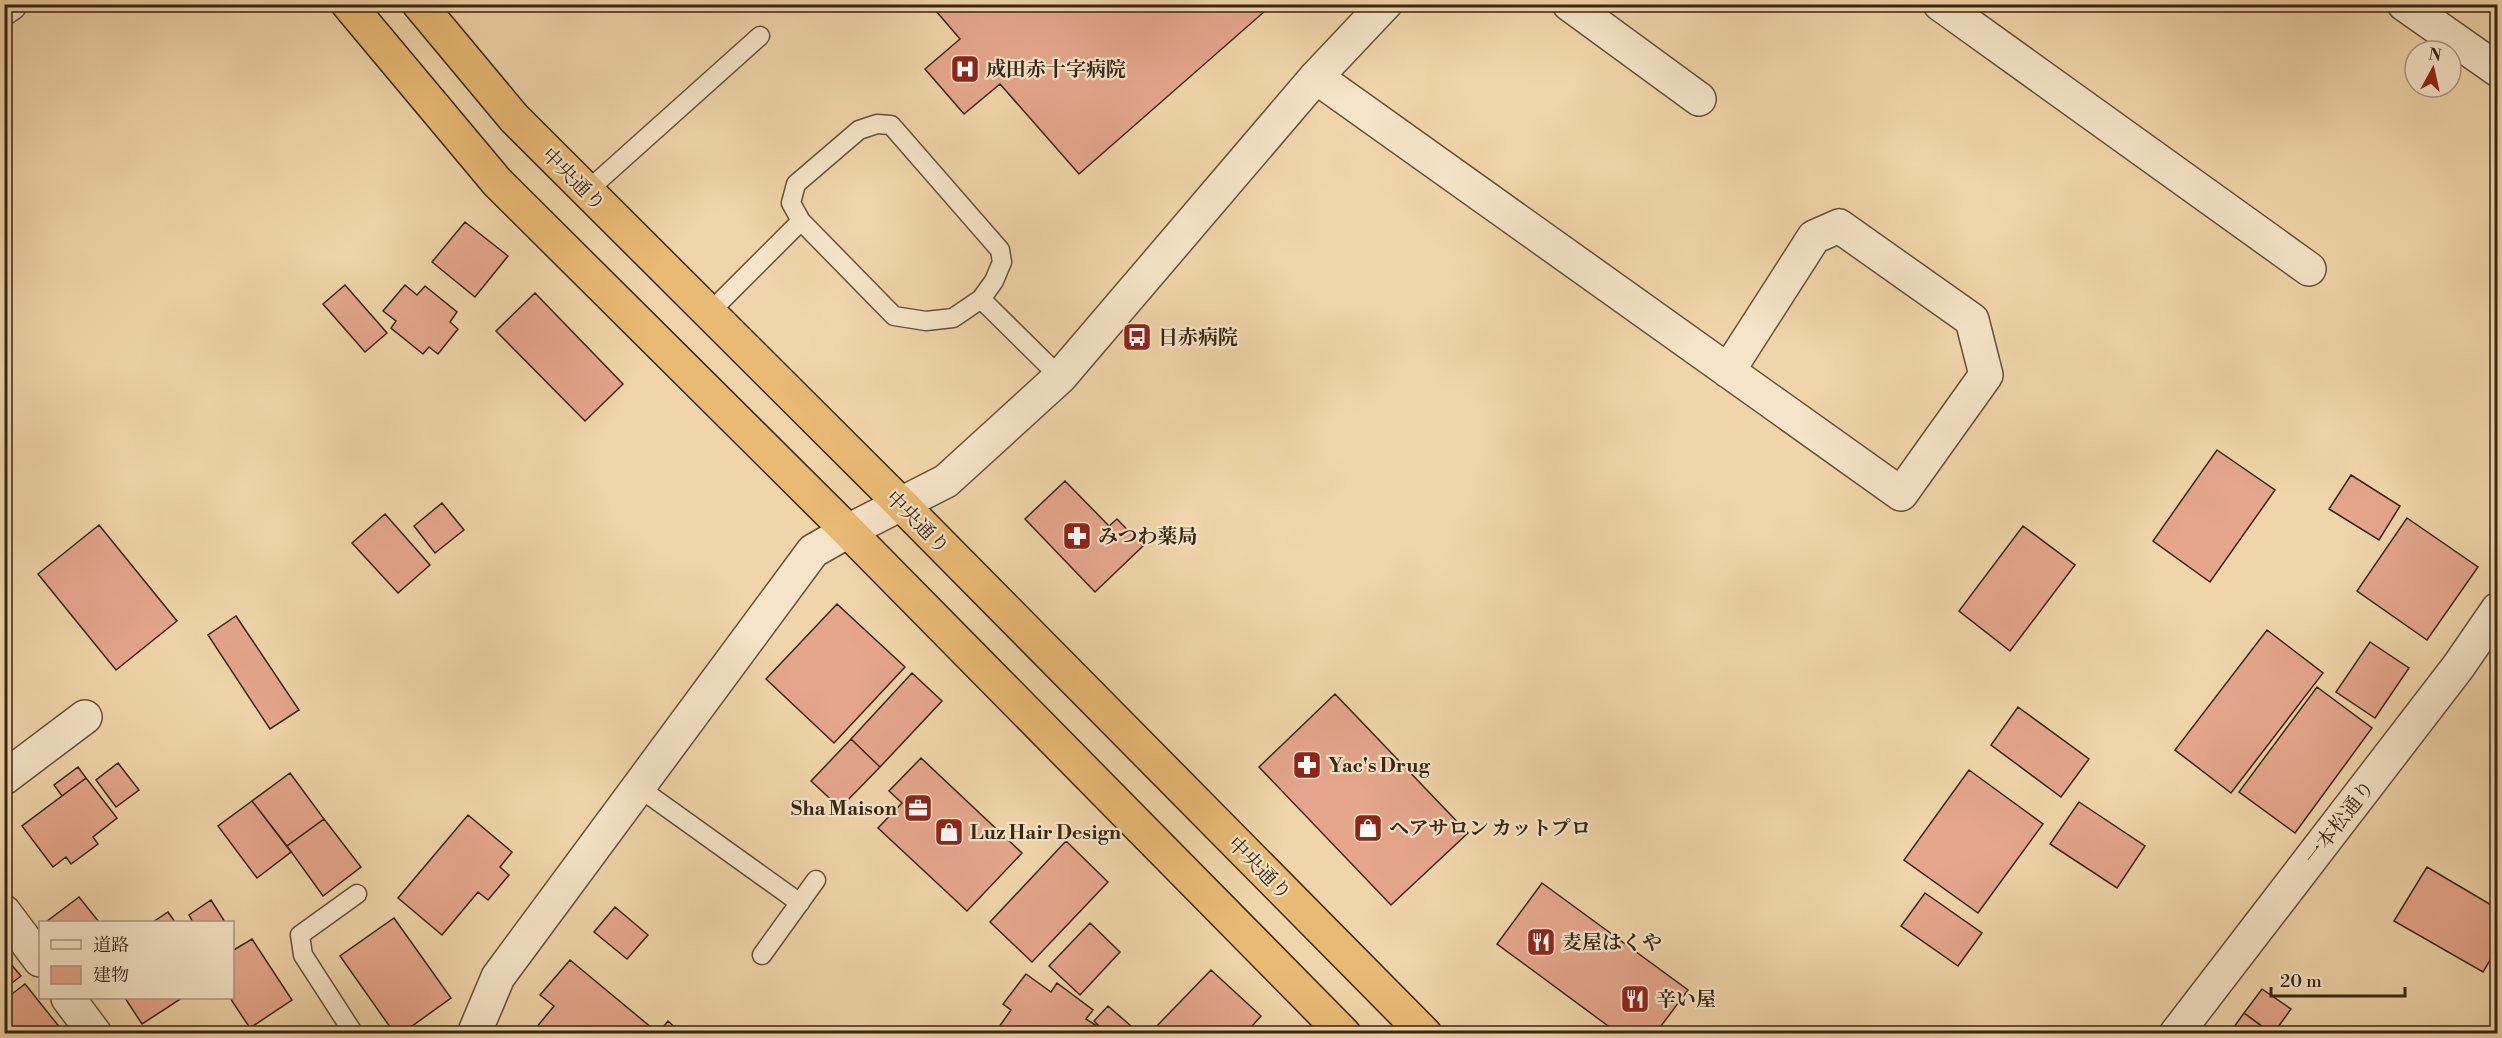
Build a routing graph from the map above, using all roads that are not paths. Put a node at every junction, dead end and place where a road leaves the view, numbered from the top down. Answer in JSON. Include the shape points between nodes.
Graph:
{"nodes":[{"id":1,"x":10,"y":4,"type":"edge"},
{"id":2,"x":348,"y":4,"type":"edge"},
{"id":3,"x":419,"y":4,"type":"edge"},
{"id":4,"x":1385,"y":4,"type":"edge"},
{"id":5,"x":1569,"y":4,"type":"edge"},
{"id":6,"x":1940,"y":4,"type":"edge"},
{"id":7,"x":2404,"y":4,"type":"edge"},
{"id":8,"x":4,"y":8,"type":"edge"},
{"id":9,"x":760,"y":36,"type":"dead end"},
{"id":10,"x":2498,"y":70,"type":"edge"},
{"id":11,"x":1316,"y":77,"type":"junction"},
{"id":12,"x":1699,"y":99,"type":"dead end"},
{"id":13,"x":587,"y":191,"type":"junction"},
{"id":14,"x":801,"y":221,"type":"junction"},
{"id":15,"x":2309,"y":269,"type":"dead end"},
{"id":16,"x":981,"y":299,"type":"junction"},
{"id":17,"x":709,"y":313,"type":"junction"},
{"id":18,"x":1728,"y":371,"type":"junction"},
{"id":19,"x":1060,"y":376,"type":"junction"},
{"id":20,"x":901,"y":504,"type":"junction"},
{"id":21,"x":848,"y":531,"type":"junction"},
{"id":22,"x":2498,"y":609,"type":"edge"},
{"id":23,"x":85,"y":717,"type":"dead end"},
{"id":24,"x":8,"y":769,"type":"edge"},
{"id":25,"x":638,"y":787,"type":"junction"},
{"id":26,"x":816,"y":880,"type":"dead end"},
{"id":27,"x":357,"y":894,"type":"dead end"},
{"id":28,"x":800,"y":903,"type":"junction"},
{"id":29,"x":4,"y":912,"type":"edge"},
{"id":30,"x":762,"y":955,"type":"dead end"},
{"id":31,"x":39,"y":959,"type":"edge"},
{"id":32,"x":69,"y":999,"type":"edge"},
{"id":33,"x":95,"y":1034,"type":"edge"},
{"id":34,"x":354,"y":1034,"type":"edge"},
{"id":35,"x":474,"y":1034,"type":"edge"},
{"id":36,"x":1344,"y":1034,"type":"edge"},
{"id":37,"x":1425,"y":1034,"type":"edge"},
{"id":38,"x":2176,"y":1034,"type":"edge"}],
"edges":[{"from":1,"to":8,"type":"street"},
{"from":2,"to":21,"type":"highway","via":[[497,182]]},
{"from":3,"to":13,"type":"highway","name":"中央通り","via":[[514,118]]},
{"from":4,"to":11,"type":"street"},
{"from":5,"to":12,"type":"street"},
{"from":6,"to":15,"type":"street"},
{"from":7,"to":10,"type":"street"},
{"from":9,"to":13,"type":"lane"},
{"from":11,"to":18,"type":"street"},
{"from":11,"to":19,"type":"street"},
{"from":13,"to":17,"type":"highway","name":"中央通り"},
{"from":14,"to":16,"type":"lane","via":[[894,316],[926,321],[952,318]]},
{"from":14,"to":16,"type":"lane","via":[[791,203],[796,184],[860,130],[877,124],[891,125],[1000,250],[1002,262]]},
{"from":14,"to":17,"type":"lane"},
{"from":16,"to":19,"type":"lane"},
{"from":17,"to":20,"type":"highway","name":"中央通り"},
{"from":18,"to":18,"type":"street","via":[[1901,494],[1986,375],[1972,320],[1839,226],[1814,237]]},
{"from":19,"to":20,"type":"street","via":[[946,481]]},
{"from":20,"to":21,"type":"street"},
{"from":20,"to":37,"type":"highway","name":"中央通り"},
{"from":21,"to":25,"type":"street","via":[[813,551]]},
{"from":21,"to":36,"type":"highway"},
{"from":22,"to":38,"type":"street","name":"一本松通り","via":[[2458,667]]},
{"from":23,"to":24,"type":"street"},
{"from":25,"to":28,"type":"lane"},
{"from":25,"to":35,"type":"street","via":[[498,977]]},
{"from":26,"to":28,"type":"lane"},
{"from":27,"to":34,"type":"lane","via":[[300,935],[303,955]]},
{"from":28,"to":30,"type":"lane"},
{"from":29,"to":31,"type":"street"},
{"from":32,"to":33,"type":"street"}]}
